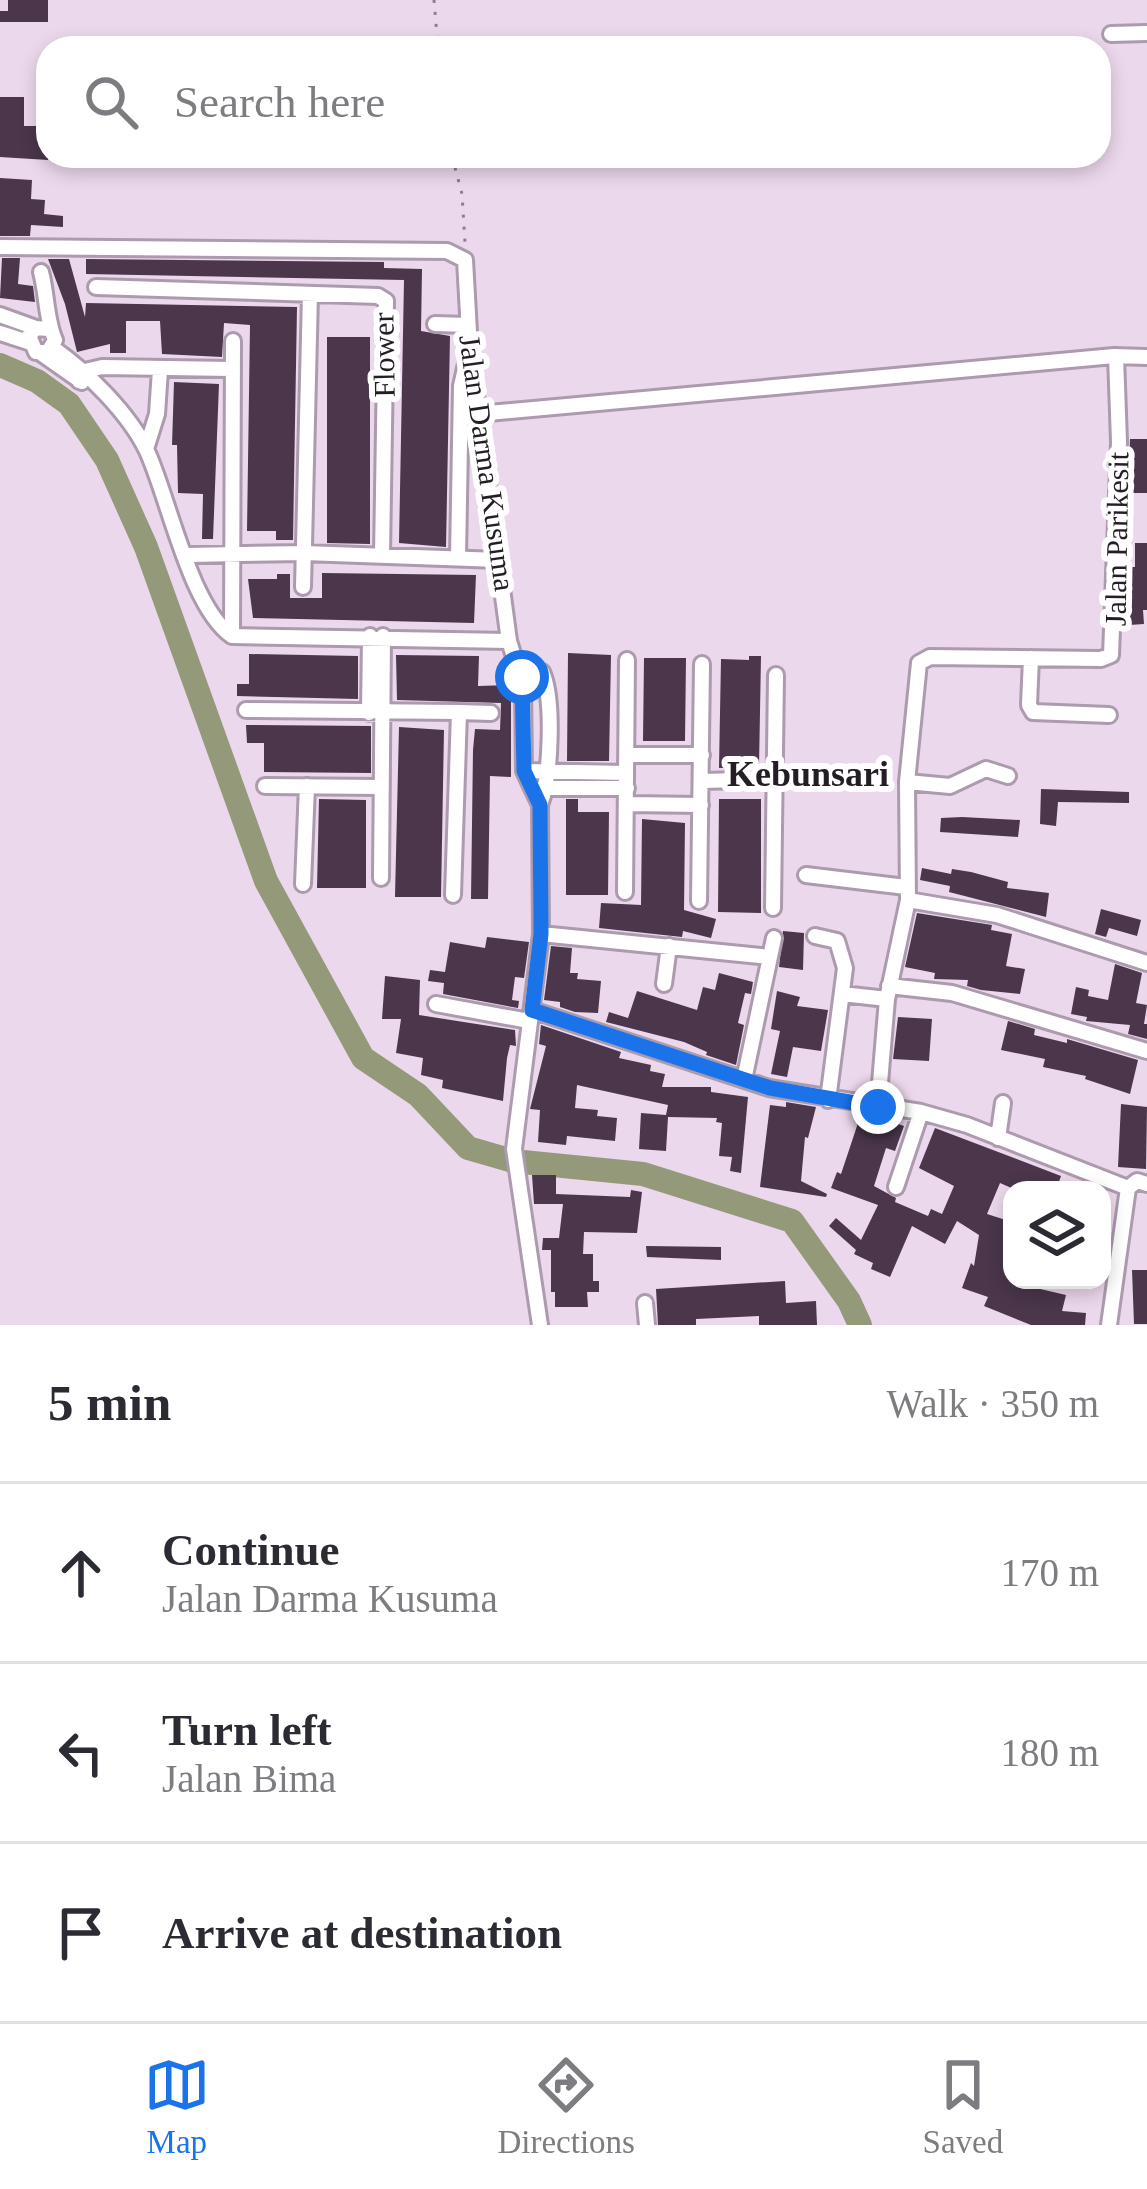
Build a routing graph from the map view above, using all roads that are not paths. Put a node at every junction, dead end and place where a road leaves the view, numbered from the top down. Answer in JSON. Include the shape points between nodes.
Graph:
{"nodes":[{"id":1,"x":1147,"y":33,"type":"edge"},
{"id":2,"x":1111,"y":34,"type":"dead end"},
{"id":3,"x":0,"y":247,"type":"edge"},
{"id":4,"x":41,"y":272,"type":"dead end"},
{"id":5,"x":96,"y":287,"type":"dead end"},
{"id":6,"x":310,"y":294,"type":"junction"},
{"id":7,"x":0,"y":315,"type":"edge"},
{"id":8,"x":435,"y":324,"type":"dead end"},
{"id":9,"x":468,"y":325,"type":"junction"},
{"id":10,"x":0,"y":333,"type":"edge"},
{"id":11,"x":38,"y":333,"type":"junction"},
{"id":12,"x":233,"y":341,"type":"dead end"},
{"id":13,"x":470,"y":350,"type":"junction"},
{"id":14,"x":48,"y":351,"type":"junction"},
{"id":15,"x":1116,"y":356,"type":"junction"},
{"id":16,"x":1147,"y":357,"type":"edge"},
{"id":17,"x":232,"y":369,"type":"junction"},
{"id":18,"x":160,"y":370,"type":"junction"},
{"id":19,"x":86,"y":379,"type":"junction"},
{"id":20,"x":478,"y":414,"type":"junction"},
{"id":21,"x":146,"y":449,"type":"junction"},
{"id":22,"x":230,"y":554,"type":"junction"},
{"id":23,"x":304,"y":554,"type":"junction"},
{"id":24,"x":187,"y":555,"type":"junction"},
{"id":25,"x":382,"y":556,"type":"junction"},
{"id":26,"x":458,"y":558,"type":"junction"},
{"id":27,"x":499,"y":560,"type":"junction"},
{"id":28,"x":303,"y":587,"type":"dead end"},
{"id":29,"x":232,"y":636,"type":"junction"},
{"id":30,"x":377,"y":636,"type":"junction"},
{"id":31,"x":509,"y":640,"type":"junction"},
{"id":32,"x":1031,"y":658,"type":"junction"},
{"id":33,"x":627,"y":660,"type":"dead end"},
{"id":34,"x":702,"y":664,"type":"dead end"},
{"id":35,"x":518,"y":665,"type":"junction"},
{"id":36,"x":776,"y":675,"type":"dead end"},
{"id":37,"x":246,"y":710,"type":"dead end"},
{"id":38,"x":376,"y":712,"type":"junction"},
{"id":39,"x":459,"y":712,"type":"junction"},
{"id":40,"x":491,"y":713,"type":"dead end"},
{"id":41,"x":1109,"y":715,"type":"dead end"},
{"id":42,"x":627,"y":755,"type":"junction"},
{"id":43,"x":703,"y":755,"type":"junction"},
{"id":44,"x":1008,"y":776,"type":"dead end"},
{"id":45,"x":775,"y":779,"type":"junction"},
{"id":46,"x":703,"y":781,"type":"junction"},
{"id":47,"x":907,"y":782,"type":"junction"},
{"id":48,"x":541,"y":783,"type":"junction"},
{"id":49,"x":265,"y":785,"type":"dead end"},
{"id":50,"x":307,"y":786,"type":"junction"},
{"id":51,"x":381,"y":788,"type":"junction"},
{"id":52,"x":627,"y":788,"type":"junction"},
{"id":53,"x":701,"y":806,"type":"junction"},
{"id":54,"x":806,"y":875,"type":"dead end"},
{"id":55,"x":380,"y":878,"type":"dead end"},
{"id":56,"x":303,"y":884,"type":"dead end"},
{"id":57,"x":625,"y":892,"type":"dead end"},
{"id":58,"x":907,"y":893,"type":"junction"},
{"id":59,"x":453,"y":895,"type":"dead end"},
{"id":60,"x":699,"y":901,"type":"dead end"},
{"id":61,"x":773,"y":908,"type":"dead end"},
{"id":62,"x":541,"y":934,"type":"junction"},
{"id":63,"x":815,"y":936,"type":"dead end"},
{"id":64,"x":774,"y":938,"type":"dead end"},
{"id":65,"x":669,"y":946,"type":"junction"},
{"id":66,"x":770,"y":957,"type":"junction"},
{"id":67,"x":1147,"y":963,"type":"edge"},
{"id":68,"x":664,"y":984,"type":"dead end"},
{"id":69,"x":888,"y":992,"type":"junction"},
{"id":70,"x":842,"y":994,"type":"junction"},
{"id":71,"x":436,"y":1004,"type":"dead end"},
{"id":72,"x":531,"y":1016,"type":"junction"},
{"id":73,"x":1147,"y":1051,"type":"edge"},
{"id":74,"x":744,"y":1080,"type":"junction"},
{"id":75,"x":828,"y":1100,"type":"junction"},
{"id":76,"x":1003,"y":1103,"type":"dead end"},
{"id":77,"x":878,"y":1107,"type":"junction"},
{"id":78,"x":921,"y":1112,"type":"junction"},
{"id":79,"x":998,"y":1138,"type":"junction"},
{"id":80,"x":1147,"y":1184,"type":"edge"},
{"id":81,"x":896,"y":1186,"type":"dead end"},
{"id":82,"x":1128,"y":1188,"type":"junction"},
{"id":83,"x":645,"y":1303,"type":"dead end"},
{"id":84,"x":540,"y":1325,"type":"edge"},
{"id":85,"x":647,"y":1325,"type":"edge"},
{"id":86,"x":1109,"y":1325,"type":"edge"}],
"edges":[{"from":1,"to":2,"type":"street"},
{"from":3,"to":9,"type":"street","name":"Jalan Darma Kusuma","via":[[447,250],[465,260]]},
{"from":4,"to":11,"type":"street","via":[[50,313]]},
{"from":5,"to":6,"type":"street","name":"Flower"},
{"from":6,"to":23,"type":"street"},
{"from":6,"to":25,"type":"street","name":"Flower","via":[[386,301]]},
{"from":7,"to":11,"type":"street"},
{"from":8,"to":9,"type":"street"},
{"from":9,"to":13,"type":"street","name":"Jalan Darma Kusuma"},
{"from":10,"to":11,"type":"street"},
{"from":11,"to":14,"type":"street"},
{"from":11,"to":14,"type":"street","via":[[54,335]]},
{"from":12,"to":17,"type":"street"},
{"from":13,"to":20,"type":"street","name":"Jalan Darma Kusuma"},
{"from":13,"to":26,"type":"street","via":[[462,371]]},
{"from":14,"to":19,"type":"street"},
{"from":15,"to":16,"type":"street"},
{"from":15,"to":20,"type":"street"},
{"from":15,"to":32,"type":"street","name":"Jalan Parikesit","via":[[1114,650],[1101,659]]},
{"from":17,"to":18,"type":"street"},
{"from":17,"to":22,"type":"street"},
{"from":18,"to":19,"type":"street","via":[[103,367]]},
{"from":18,"to":21,"type":"street"},
{"from":19,"to":21,"type":"street"},
{"from":20,"to":27,"type":"street","name":"Jalan Darma Kusuma"},
{"from":21,"to":24,"type":"street"},
{"from":22,"to":23,"type":"street"},
{"from":22,"to":24,"type":"street"},
{"from":22,"to":29,"type":"street"},
{"from":23,"to":25,"type":"street"},
{"from":23,"to":28,"type":"street"},
{"from":24,"to":29,"type":"street","via":[[209,613]]},
{"from":25,"to":26,"type":"street"},
{"from":26,"to":27,"type":"street"},
{"from":27,"to":31,"type":"street","name":"Jalan Darma Kusuma"},
{"from":29,"to":30,"type":"street"},
{"from":30,"to":31,"type":"street"},
{"from":30,"to":38,"type":"street"},
{"from":31,"to":35,"type":"street","name":"Jalan Darma Kusuma"},
{"from":32,"to":41,"type":"street","via":[[1034,712]]},
{"from":32,"to":47,"type":"street","name":"Jalan Parikesit","via":[[919,663]]},
{"from":33,"to":42,"type":"street"},
{"from":34,"to":43,"type":"street"},
{"from":35,"to":48,"type":"street","name":"Jalan Darma Kusuma","via":[[524,771]]},
{"from":35,"to":48,"type":"street","name":"Jalan Darma Kusuma","via":[[542,672],[547,686]]},
{"from":36,"to":45,"type":"street"},
{"from":37,"to":38,"type":"street"},
{"from":38,"to":39,"type":"street"},
{"from":38,"to":51,"type":"street"},
{"from":39,"to":40,"type":"street"},
{"from":39,"to":59,"type":"street"},
{"from":42,"to":43,"type":"street"},
{"from":42,"to":52,"type":"street"},
{"from":43,"to":46,"type":"street"},
{"from":44,"to":47,"type":"street","via":[[986,769],[950,786]]},
{"from":45,"to":46,"type":"street"},
{"from":45,"to":61,"type":"street"},
{"from":46,"to":53,"type":"street"},
{"from":47,"to":58,"type":"street","name":"Jalan Parikesit"},
{"from":48,"to":52,"type":"street"},
{"from":48,"to":62,"type":"street","name":"Jalan Darma Kusuma"},
{"from":49,"to":50,"type":"street"},
{"from":50,"to":51,"type":"street"},
{"from":50,"to":56,"type":"street"},
{"from":51,"to":55,"type":"street"},
{"from":52,"to":53,"type":"street"},
{"from":52,"to":57,"type":"street"},
{"from":53,"to":60,"type":"street"},
{"from":54,"to":58,"type":"street"},
{"from":58,"to":67,"type":"street"},
{"from":58,"to":69,"type":"street","name":"Jalan Parikesit"},
{"from":62,"to":65,"type":"street"},
{"from":62,"to":72,"type":"street","name":"Jalan Darma Kusuma"},
{"from":63,"to":70,"type":"street","via":[[839,944]]},
{"from":64,"to":66,"type":"street"},
{"from":65,"to":66,"type":"street"},
{"from":65,"to":68,"type":"street"},
{"from":66,"to":74,"type":"street"},
{"from":69,"to":70,"type":"street"},
{"from":69,"to":73,"type":"street","via":[[952,993]]},
{"from":69,"to":77,"type":"street","name":"Jalan Parikesit"},
{"from":70,"to":75,"type":"street"},
{"from":71,"to":72,"type":"street"},
{"from":72,"to":74,"type":"street","via":[[639,1042]]},
{"from":72,"to":84,"type":"street","name":"Jalan Darma Kusuma","via":[[514,1158]]},
{"from":74,"to":75,"type":"street"},
{"from":75,"to":77,"type":"street"},
{"from":76,"to":79,"type":"street"},
{"from":77,"to":78,"type":"street"},
{"from":78,"to":79,"type":"street"},
{"from":78,"to":81,"type":"street"},
{"from":79,"to":82,"type":"street"},
{"from":80,"to":82,"type":"street"},
{"from":82,"to":86,"type":"street"},
{"from":83,"to":85,"type":"street"}]}
